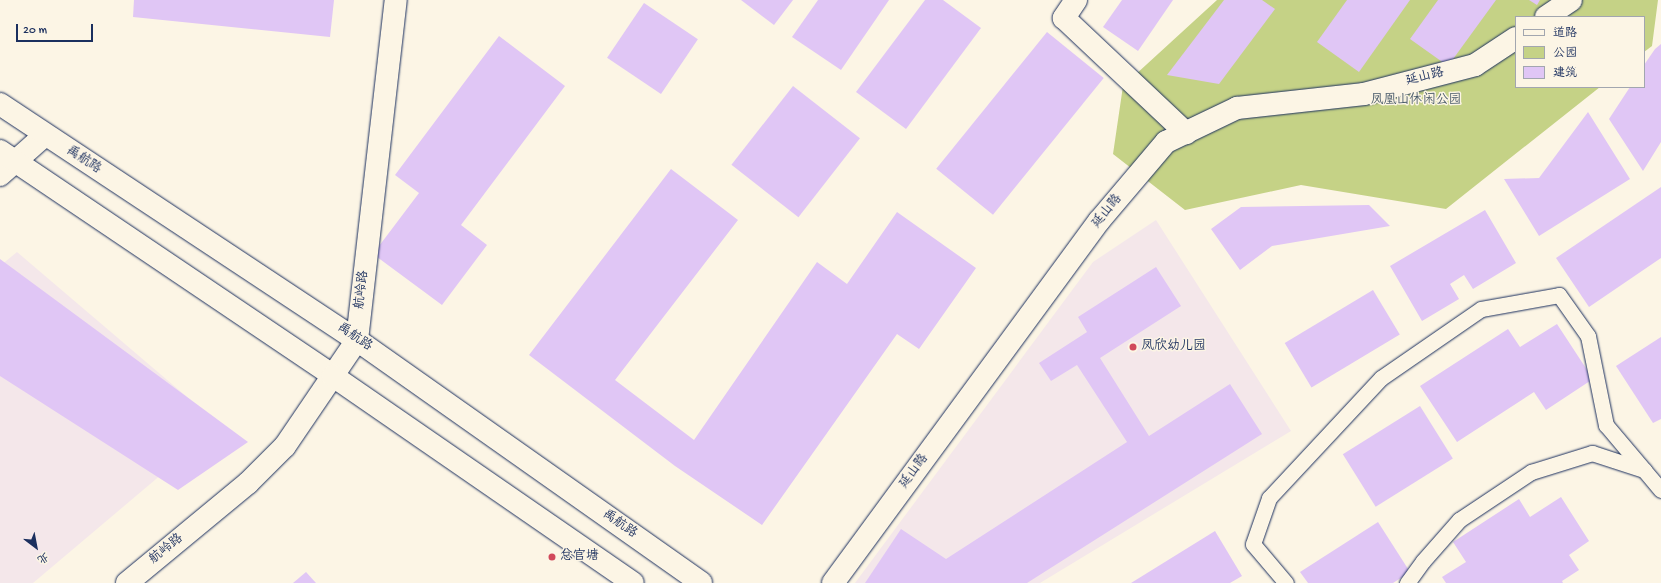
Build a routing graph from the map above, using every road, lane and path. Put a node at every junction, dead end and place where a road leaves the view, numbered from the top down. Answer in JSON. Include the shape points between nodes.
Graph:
{"nodes":[{"id":1,"x":396,"y":0,"type":"edge"},
{"id":2,"x":1076,"y":0,"type":"edge"},
{"id":3,"x":1571,"y":0,"type":"edge"},
{"id":4,"x":1547,"y":16,"type":"edge"},
{"id":5,"x":1515,"y":39,"type":"edge"},
{"id":6,"x":0,"y":104,"type":"edge"},
{"id":7,"x":1186,"y":133,"type":"junction"},
{"id":8,"x":44,"y":136,"type":"junction"},
{"id":9,"x":5,"y":162,"type":"edge"},
{"id":10,"x":357,"y":340,"type":"junction"},
{"id":11,"x":333,"y":376,"type":"junction"},
{"id":12,"x":1644,"y":470,"type":"junction"},
{"id":13,"x":1661,"y":490,"type":"edge"},
{"id":14,"x":127,"y":583,"type":"edge"},
{"id":15,"x":633,"y":583,"type":"edge"},
{"id":16,"x":701,"y":583,"type":"edge"},
{"id":17,"x":833,"y":583,"type":"edge"},
{"id":18,"x":1286,"y":583,"type":"edge"},
{"id":19,"x":1408,"y":583,"type":"edge"}],
"edges":[{"from":1,"to":10,"type":"street","name":"航岭路"},
{"from":2,"to":7,"type":"street","via":[[1064,18]]},
{"from":3,"to":4,"type":"street"},
{"from":5,"to":7,"type":"street","name":"延山路","via":[[1475,65],[1364,94],[1237,108]]},
{"from":6,"to":8,"type":"street","name":"禹航路"},
{"from":7,"to":17,"type":"street","name":"延山路","via":[[1166,142],[1099,221]]},
{"from":8,"to":9,"type":"street"},
{"from":8,"to":10,"type":"street","name":"禹航路"},
{"from":9,"to":11,"type":"street"},
{"from":10,"to":11,"type":"street","name":"航岭路"},
{"from":10,"to":16,"type":"street","name":"禹航路"},
{"from":11,"to":14,"type":"street","name":"航岭路","via":[[285,446],[248,484]]},
{"from":11,"to":15,"type":"street"},
{"from":12,"to":13,"type":"lane"},
{"from":12,"to":18,"type":"lane","via":[[1606,425],[1588,336],[1559,295],[1481,309],[1381,378],[1269,498],[1253,544]]},
{"from":12,"to":19,"type":"lane","via":[[1592,453],[1531,472],[1459,520],[1423,561]]}]}
